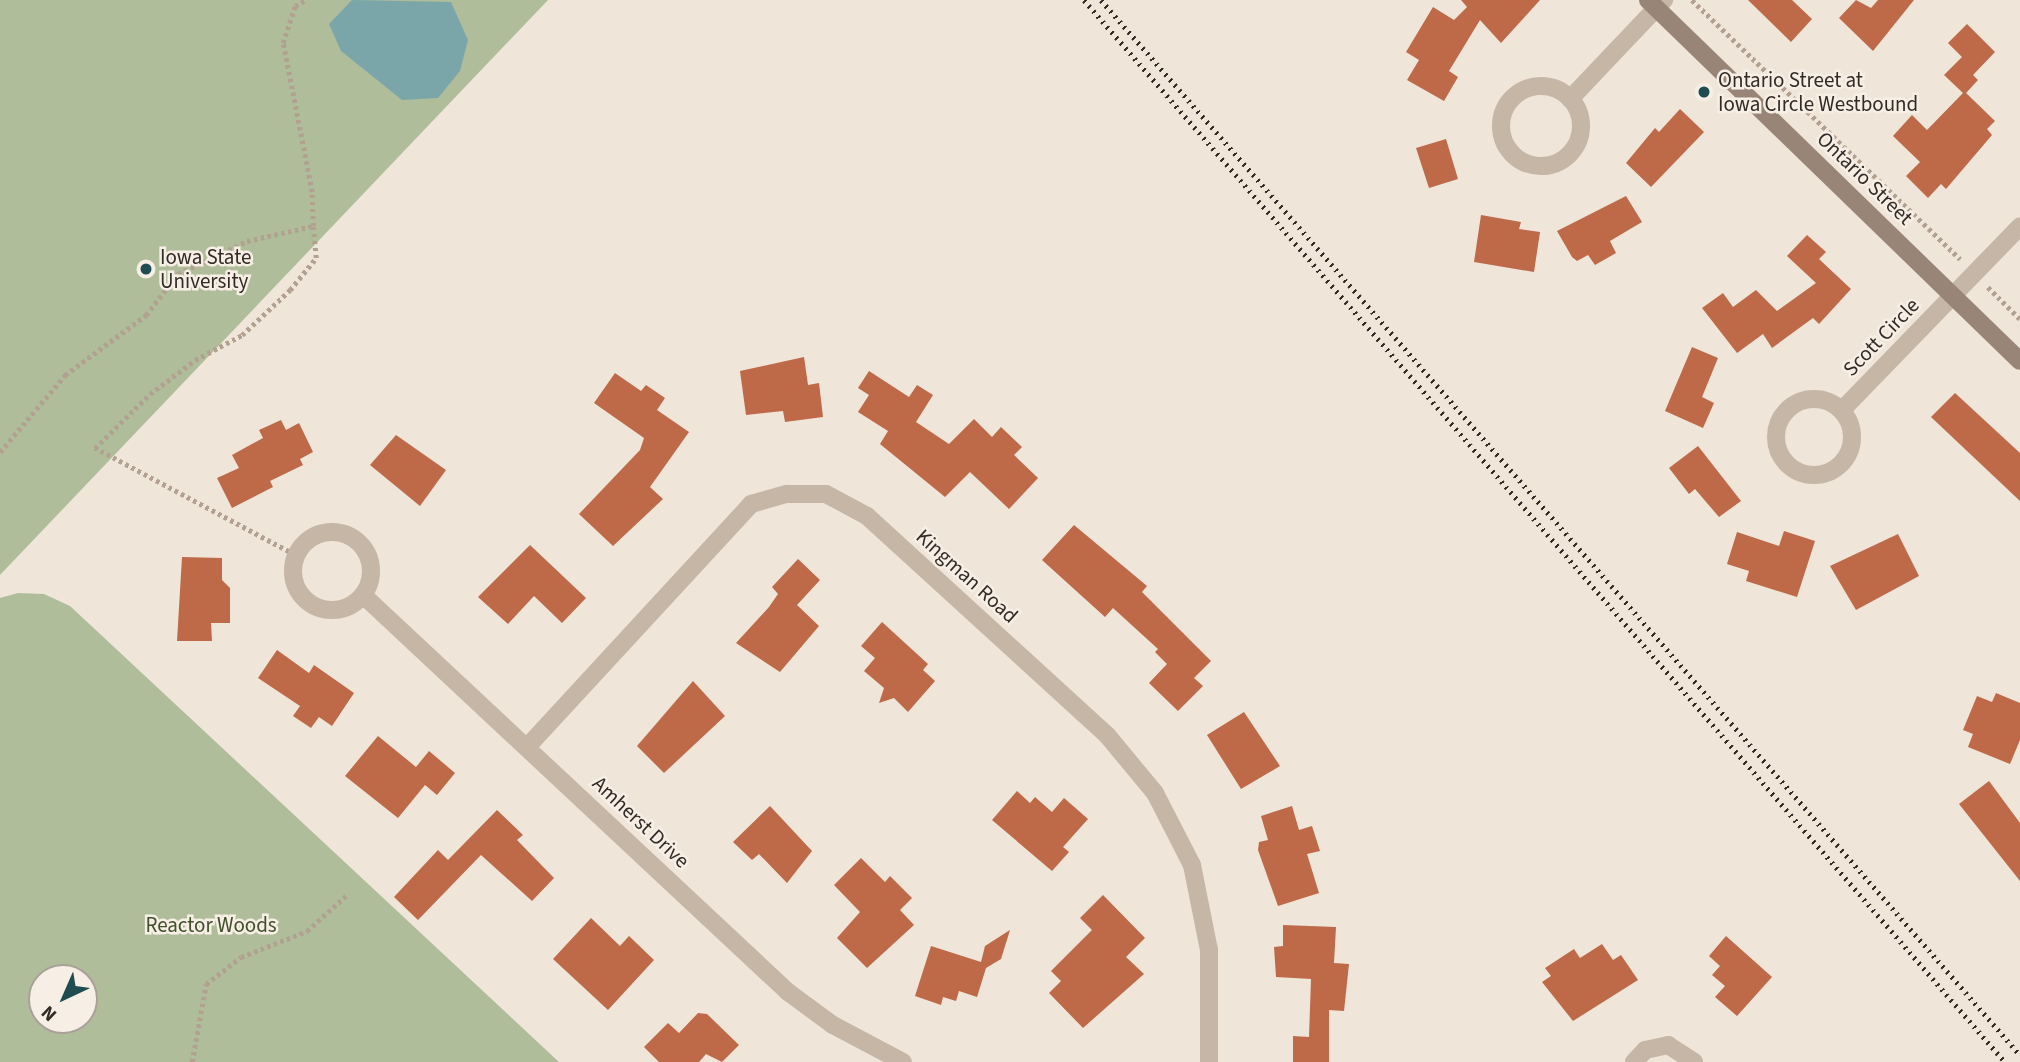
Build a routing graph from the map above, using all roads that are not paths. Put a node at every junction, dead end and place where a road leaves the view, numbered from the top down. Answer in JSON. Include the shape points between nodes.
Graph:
{"nodes":[{"id":1,"x":1656,"y":3,"type":"edge"},
{"id":2,"x":1570,"y":99,"type":"junction"},
{"id":3,"x":2020,"y":226,"type":"edge"},
{"id":4,"x":1953,"y":296,"type":"junction"},
{"id":5,"x":2020,"y":360,"type":"edge"},
{"id":6,"x":1842,"y":410,"type":"junction"},
{"id":7,"x":363,"y":594,"type":"junction"},
{"id":8,"x":528,"y":746,"type":"junction"},
{"id":9,"x":903,"y":1062,"type":"edge"},
{"id":10,"x":1209,"y":1062,"type":"edge"},
{"id":11,"x":1634,"y":1062,"type":"edge"},
{"id":12,"x":1694,"y":1062,"type":"edge"}],
"edges":[{"from":1,"to":2,"type":"street"},
{"from":1,"to":4,"type":"main road","name":"Ontario Street"},
{"from":2,"to":2,"type":"street","via":[[1581,124],[1573,150],[1550,165],[1536,166],[1512,154],[1502,119],[1514,97],[1536,87]]},
{"from":3,"to":4,"type":"street","name":"Scott Circle"},
{"from":4,"to":5,"type":"main road","name":"Ontario Street"},
{"from":4,"to":6,"type":"street","name":"Scott Circle"},
{"from":6,"to":6,"type":"street","via":[[1853,441],[1843,463],[1810,476],[1788,466],[1776,442],[1776,429],[1790,407],[1815,398]]},
{"from":7,"to":7,"type":"street","via":[[371,570],[368,557],[351,537],[326,532],[313,536],[295,555],[293,580],[317,608],[342,608]]},
{"from":7,"to":8,"type":"street","name":"Amherst Drive"},
{"from":8,"to":9,"type":"street","name":"Amherst Drive","via":[[788,992],[833,1025]]},
{"from":8,"to":10,"type":"street","name":"Kingman Road","via":[[751,504],[787,494],[826,494],[867,516],[1107,735],[1156,793],[1192,865],[1207,938]]},
{"from":11,"to":12,"type":"street","via":[[1645,1050],[1668,1045]]}]}
